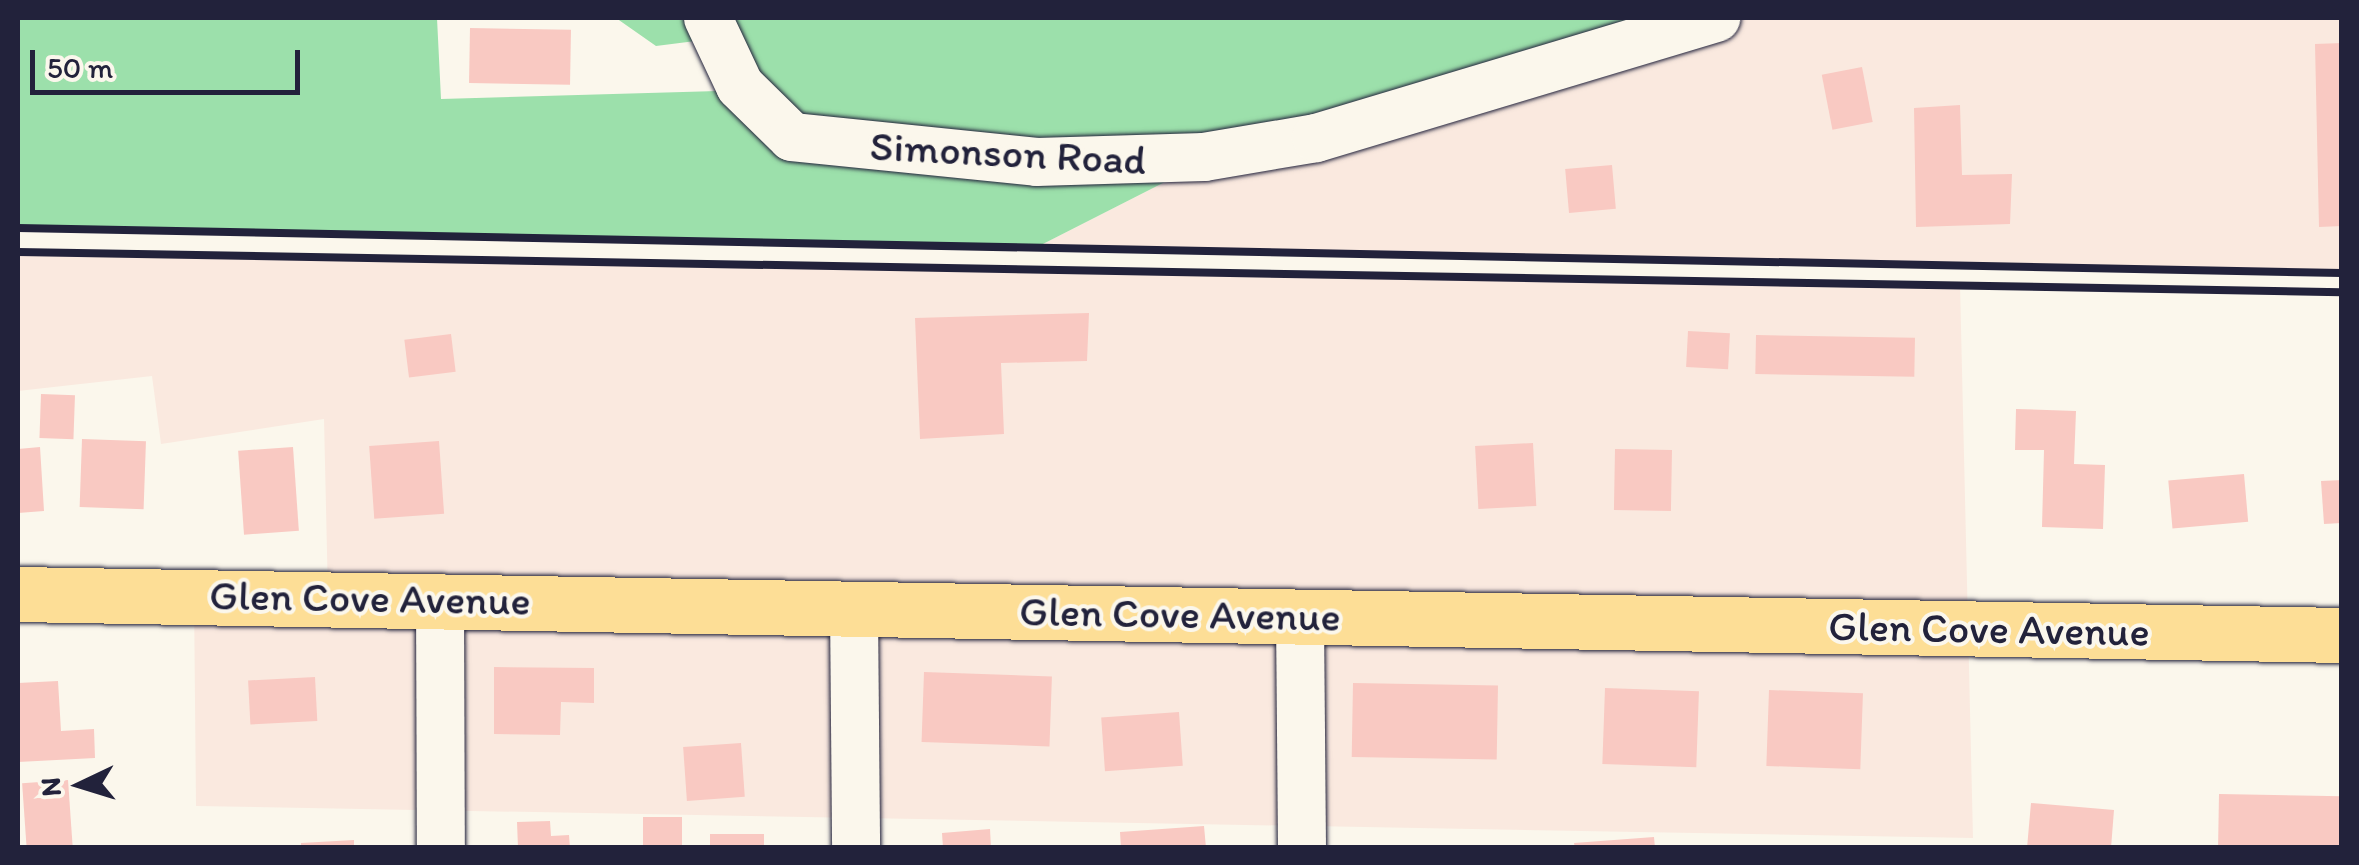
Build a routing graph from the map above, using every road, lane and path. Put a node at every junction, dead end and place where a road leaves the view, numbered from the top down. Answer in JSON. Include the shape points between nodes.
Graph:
{"nodes":[{"id":1,"x":708,"y":18,"type":"edge"},
{"id":2,"x":1716,"y":18,"type":"edge"},
{"id":3,"x":18,"y":594,"type":"edge"},
{"id":4,"x":440,"y":598,"type":"junction"},
{"id":5,"x":854,"y":607,"type":"junction"},
{"id":6,"x":1300,"y":616,"type":"junction"},
{"id":7,"x":2342,"y":635,"type":"edge"},
{"id":8,"x":441,"y":848,"type":"edge"},
{"id":9,"x":856,"y":848,"type":"edge"},
{"id":10,"x":1302,"y":848,"type":"edge"}],
"edges":[{"from":1,"to":2,"type":"street","name":"Simonson Road","via":[[740,86],[792,137],[1038,162],[1187,159],[1316,138]]},
{"from":3,"to":4,"type":"main road","name":"Glen Cove Avenue"},
{"from":4,"to":5,"type":"main road","name":"Glen Cove Avenue"},
{"from":4,"to":8,"type":"street"},
{"from":5,"to":6,"type":"main road","name":"Glen Cove Avenue"},
{"from":5,"to":9,"type":"street"},
{"from":6,"to":7,"type":"main road","name":"Glen Cove Avenue"},
{"from":6,"to":10,"type":"street"}]}
